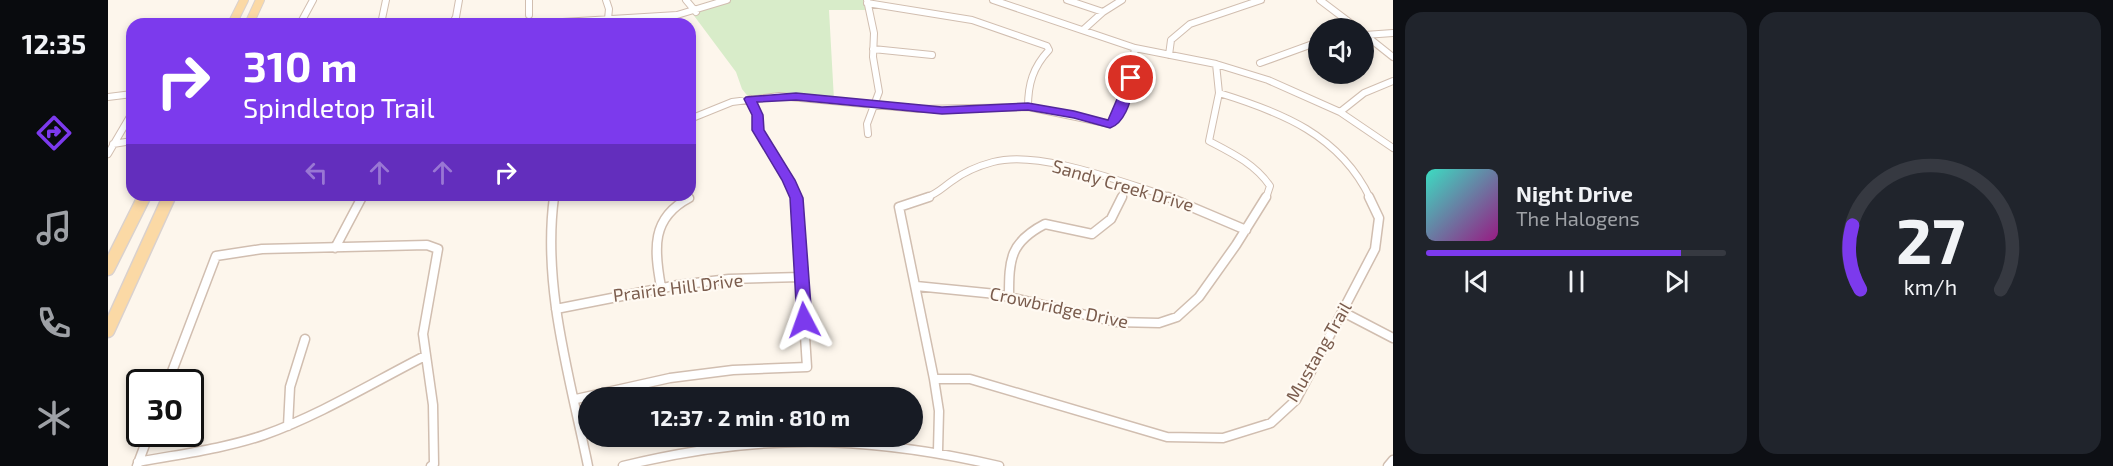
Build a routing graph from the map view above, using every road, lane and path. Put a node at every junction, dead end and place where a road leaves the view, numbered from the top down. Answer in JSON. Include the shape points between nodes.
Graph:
{"nodes":[{"id":1,"x":244,"y":0,"type":"edge"},
{"id":2,"x":260,"y":0,"type":"edge"},
{"id":3,"x":313,"y":0,"type":"edge"},
{"id":4,"x":386,"y":0,"type":"edge"},
{"id":5,"x":459,"y":0,"type":"edge"},
{"id":6,"x":529,"y":0,"type":"edge"},
{"id":7,"x":606,"y":0,"type":"edge"},
{"id":8,"x":686,"y":0,"type":"edge"},
{"id":9,"x":727,"y":0,"type":"edge"},
{"id":10,"x":993,"y":0,"type":"edge"},
{"id":11,"x":1067,"y":0,"type":"edge"},
{"id":12,"x":1122,"y":0,"type":"edge"},
{"id":13,"x":1261,"y":0,"type":"edge"},
{"id":14,"x":1320,"y":0,"type":"edge"},
{"id":15,"x":867,"y":2,"type":"edge"},
{"id":16,"x":696,"y":12,"type":"junction"},
{"id":17,"x":1102,"y":12,"type":"junction"},
{"id":18,"x":529,"y":15,"type":"dead end"},
{"id":19,"x":234,"y":18,"type":"edge"},
{"id":20,"x":252,"y":18,"type":"edge"},
{"id":21,"x":304,"y":18,"type":"edge"},
{"id":22,"x":382,"y":18,"type":"edge"},
{"id":23,"x":456,"y":18,"type":"edge"},
{"id":24,"x":608,"y":18,"type":"edge"},
{"id":25,"x":668,"y":18,"type":"edge"},
{"id":26,"x":1344,"y":18,"type":"edge"},
{"id":27,"x":1083,"y":30,"type":"junction"},
{"id":28,"x":1393,"y":33,"type":"edge"},
{"id":29,"x":1374,"y":34,"type":"edge"},
{"id":30,"x":1374,"y":43,"type":"edge"},
{"id":31,"x":1308,"y":46,"type":"edge"},
{"id":32,"x":1135,"y":48,"type":"junction"},
{"id":33,"x":873,"y":49,"type":"junction"},
{"id":34,"x":1169,"y":55,"type":"junction"},
{"id":35,"x":932,"y":56,"type":"dead end"},
{"id":36,"x":1393,"y":57,"type":"edge"},
{"id":37,"x":1260,"y":63,"type":"dead end"},
{"id":38,"x":1216,"y":64,"type":"junction"},
{"id":39,"x":1393,"y":81,"type":"edge"},
{"id":40,"x":1219,"y":93,"type":"junction"},
{"id":41,"x":126,"y":95,"type":"edge"},
{"id":42,"x":108,"y":97,"type":"edge"},
{"id":43,"x":750,"y":99,"type":"junction"},
{"id":44,"x":875,"y":105,"type":"junction"},
{"id":45,"x":1028,"y":107,"type":"junction"},
{"id":46,"x":1340,"y":112,"type":"junction"},
{"id":47,"x":696,"y":117,"type":"edge"},
{"id":48,"x":126,"y":122,"type":"edge"},
{"id":49,"x":868,"y":134,"type":"dead end"},
{"id":50,"x":126,"y":142,"type":"edge"},
{"id":51,"x":111,"y":144,"type":"edge"},
{"id":52,"x":1393,"y":148,"type":"edge"},
{"id":53,"x":108,"y":154,"type":"edge"},
{"id":54,"x":1125,"y":184,"type":"junction"},
{"id":55,"x":142,"y":201,"type":"edge"},
{"id":56,"x":167,"y":201,"type":"edge"},
{"id":57,"x":360,"y":201,"type":"edge"},
{"id":58,"x":553,"y":201,"type":"edge"},
{"id":59,"x":681,"y":201,"type":"edge"},
{"id":60,"x":1246,"y":230,"type":"junction"},
{"id":61,"x":335,"y":248,"type":"junction"},
{"id":62,"x":108,"y":269,"type":"edge"},
{"id":63,"x":801,"y":277,"type":"junction"},
{"id":64,"x":916,"y":286,"type":"junction"},
{"id":65,"x":660,"y":287,"type":"junction"},
{"id":66,"x":1009,"y":296,"type":"junction"},
{"id":67,"x":556,"y":309,"type":"junction"},
{"id":68,"x":1343,"y":312,"type":"junction"},
{"id":69,"x":108,"y":331,"type":"edge"},
{"id":70,"x":1393,"y":338,"type":"edge"},
{"id":71,"x":305,"y":339,"type":"dead end"},
{"id":72,"x":425,"y":356,"type":"junction"},
{"id":73,"x":173,"y":369,"type":"edge"},
{"id":74,"x":934,"y":379,"type":"junction"},
{"id":75,"x":576,"y":399,"type":"junction"},
{"id":76,"x":288,"y":426,"type":"junction"},
{"id":77,"x":144,"y":447,"type":"edge"},
{"id":78,"x":938,"y":451,"type":"junction"},
{"id":79,"x":1393,"y":460,"type":"edge"},
{"id":80,"x":137,"y":464,"type":"edge"},
{"id":81,"x":433,"y":465,"type":"edge"},
{"id":82,"x":588,"y":466,"type":"edge"},
{"id":83,"x":622,"y":466,"type":"edge"},
{"id":84,"x":999,"y":466,"type":"edge"},
{"id":85,"x":1389,"y":466,"type":"edge"}],
"edges":[{"from":1,"to":19,"type":"main road"},
{"from":2,"to":20,"type":"main road"},
{"from":3,"to":21,"type":"street"},
{"from":4,"to":22,"type":"street"},
{"from":5,"to":23,"type":"street"},
{"from":6,"to":18,"type":"street"},
{"from":7,"to":24,"type":"street"},
{"from":8,"to":16,"type":"street"},
{"from":9,"to":16,"type":"street"},
{"from":10,"to":27,"type":"street"},
{"from":11,"to":17,"type":"street"},
{"from":12,"to":17,"type":"street"},
{"from":13,"to":34,"type":"street","via":[[1190,24],[1171,40]]},
{"from":14,"to":26,"type":"street"},
{"from":15,"to":33,"type":"street","via":[[874,33]]},
{"from":15,"to":45,"type":"street","via":[[972,20],[1048,48],[1028,81]]},
{"from":16,"to":25,"type":"street"},
{"from":17,"to":27,"type":"street"},
{"from":27,"to":32,"type":"street"},
{"from":28,"to":29,"type":"street"},
{"from":30,"to":36,"type":"street"},
{"from":31,"to":37,"type":"street"},
{"from":32,"to":34,"type":"street"},
{"from":32,"to":45,"type":"street","via":[[1123,104],[1110,124]]},
{"from":33,"to":35,"type":"street"},
{"from":33,"to":44,"type":"street","via":[[879,92]]},
{"from":34,"to":38,"type":"street"},
{"from":38,"to":40,"type":"street"},
{"from":38,"to":46,"type":"street","via":[[1268,80]]},
{"from":39,"to":46,"type":"street","via":[[1364,93]]},
{"from":40,"to":60,"type":"street","name":"Crowbridge Drive","via":[[1209,141],[1249,164],[1270,186]]},
{"from":40,"to":68,"type":"street","name":"Mustang Trail","via":[[1259,105],[1306,127],[1337,151],[1364,184],[1379,218],[1379,232],[1375,249]]},
{"from":41,"to":42,"type":"street"},
{"from":43,"to":44,"type":"street","via":[[788,96]]},
{"from":43,"to":47,"type":"street"},
{"from":43,"to":63,"type":"street","via":[[758,115],[758,130],[797,198]]},
{"from":44,"to":45,"type":"street","via":[[942,110]]},
{"from":44,"to":49,"type":"street","via":[[867,124]]},
{"from":46,"to":52,"type":"street"},
{"from":48,"to":51,"type":"street"},
{"from":50,"to":51,"type":"street"},
{"from":51,"to":53,"type":"street"},
{"from":54,"to":60,"type":"street","name":"Sandy Creek Drive","via":[[1179,200]]},
{"from":54,"to":64,"type":"street","name":"Sandy Creek Drive","via":[[1031,160],[996,161],[972,169],[937,194],[899,207]]},
{"from":54,"to":66,"type":"street","via":[[1119,210],[1092,234],[1045,224],[1021,237],[1009,263]]},
{"from":55,"to":62,"type":"main road"},
{"from":56,"to":69,"type":"main road"},
{"from":57,"to":61,"type":"street"},
{"from":58,"to":67,"type":"street","via":[[550,226]]},
{"from":59,"to":65,"type":"street","via":[[666,215],[656,241]]},
{"from":60,"to":66,"type":"street","name":"Crowbridge Drive","via":[[1197,300],[1177,317],[1151,325],[1118,324]]},
{"from":61,"to":72,"type":"street","via":[[427,245],[438,249],[423,334]]},
{"from":61,"to":73,"type":"street","via":[[262,249],[216,256]]},
{"from":63,"to":65,"type":"street","name":"Prairie Hill Drive"},
{"from":63,"to":75,"type":"street","via":[[807,367],[670,378]]},
{"from":64,"to":66,"type":"street","name":"Crowbridge Drive","via":[[959,287]]},
{"from":64,"to":74,"type":"street"},
{"from":65,"to":67,"type":"street","name":"Prairie Hill Drive"},
{"from":67,"to":75,"type":"street"},
{"from":68,"to":70,"type":"street"},
{"from":68,"to":74,"type":"street","name":"Mustang Trail","via":[[1296,400],[1271,423],[1223,438],[1167,437],[970,379]]},
{"from":71,"to":76,"type":"street","via":[[290,387]]},
{"from":72,"to":76,"type":"street"},
{"from":72,"to":81,"type":"street","via":[[434,405]]},
{"from":74,"to":78,"type":"street","via":[[939,411]]},
{"from":75,"to":82,"type":"street"},
{"from":76,"to":80,"type":"street","via":[[240,442]]},
{"from":77,"to":80,"type":"street"},
{"from":78,"to":83,"type":"street","via":[[842,440],[776,441],[700,449]]},
{"from":78,"to":84,"type":"street"},
{"from":79,"to":85,"type":"street"}]}
